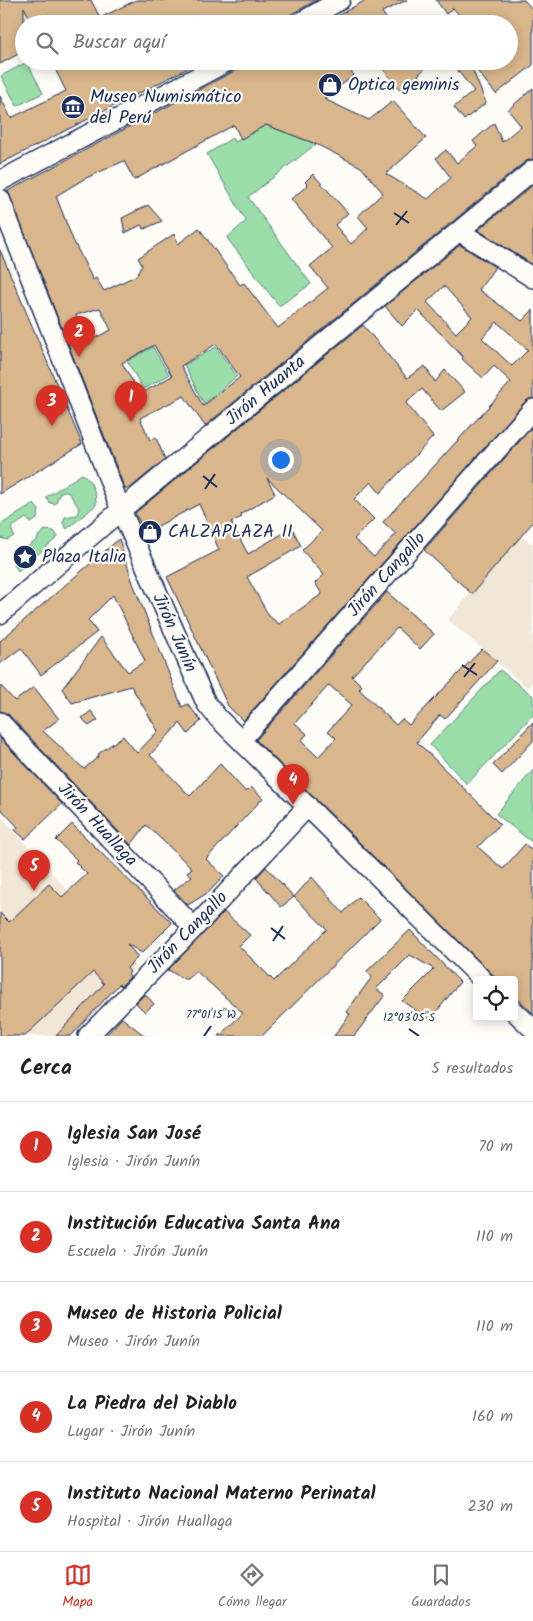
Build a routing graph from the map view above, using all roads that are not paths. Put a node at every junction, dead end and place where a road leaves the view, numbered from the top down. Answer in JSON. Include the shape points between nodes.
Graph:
{"nodes":[{"id":1,"x":340,"y":0,"type":"edge"},
{"id":2,"x":314,"y":15,"type":"edge"},
{"id":3,"x":211,"y":70,"type":"edge"},
{"id":4,"x":533,"y":170,"type":"edge"},
{"id":5,"x":0,"y":181,"type":"edge"},
{"id":6,"x":0,"y":199,"type":"edge"},
{"id":7,"x":459,"y":231,"type":"junction"},
{"id":8,"x":533,"y":278,"type":"edge"},
{"id":9,"x":533,"y":409,"type":"edge"},
{"id":10,"x":121,"y":510,"type":"junction"},
{"id":11,"x":0,"y":614,"type":"edge"},
{"id":12,"x":0,"y":722,"type":"edge"},
{"id":13,"x":240,"y":740,"type":"junction"},
{"id":14,"x":308,"y":806,"type":"junction"},
{"id":15,"x":194,"y":928,"type":"junction"},
{"id":16,"x":479,"y":976,"type":"edge"},
{"id":17,"x":518,"y":1015,"type":"edge"},
{"id":18,"x":533,"y":1029,"type":"edge"},
{"id":19,"x":88,"y":1036,"type":"edge"}],
"edges":[{"from":1,"to":2,"type":"street"},
{"from":3,"to":5,"type":"street"},
{"from":4,"to":7,"type":"street","name":"Jirón Huanta"},
{"from":6,"to":10,"type":"street","name":"Jirón Junín"},
{"from":7,"to":8,"type":"street"},
{"from":7,"to":10,"type":"street","name":"Jirón Huanta"},
{"from":9,"to":13,"type":"street","name":"Jirón Cangallo"},
{"from":10,"to":11,"type":"street","name":"Jirón Huanta"},
{"from":10,"to":13,"type":"street","name":"Jirón Junín","via":[[206,703]]},
{"from":12,"to":15,"type":"street","name":"Jirón Huallaga"},
{"from":13,"to":14,"type":"street","name":"Jirón Junín"},
{"from":14,"to":15,"type":"street","name":"Jirón Cangallo"},
{"from":14,"to":16,"type":"street","name":"Jirón Junín"},
{"from":15,"to":19,"type":"street","name":"Jirón Cangallo"},
{"from":17,"to":18,"type":"street"}]}
